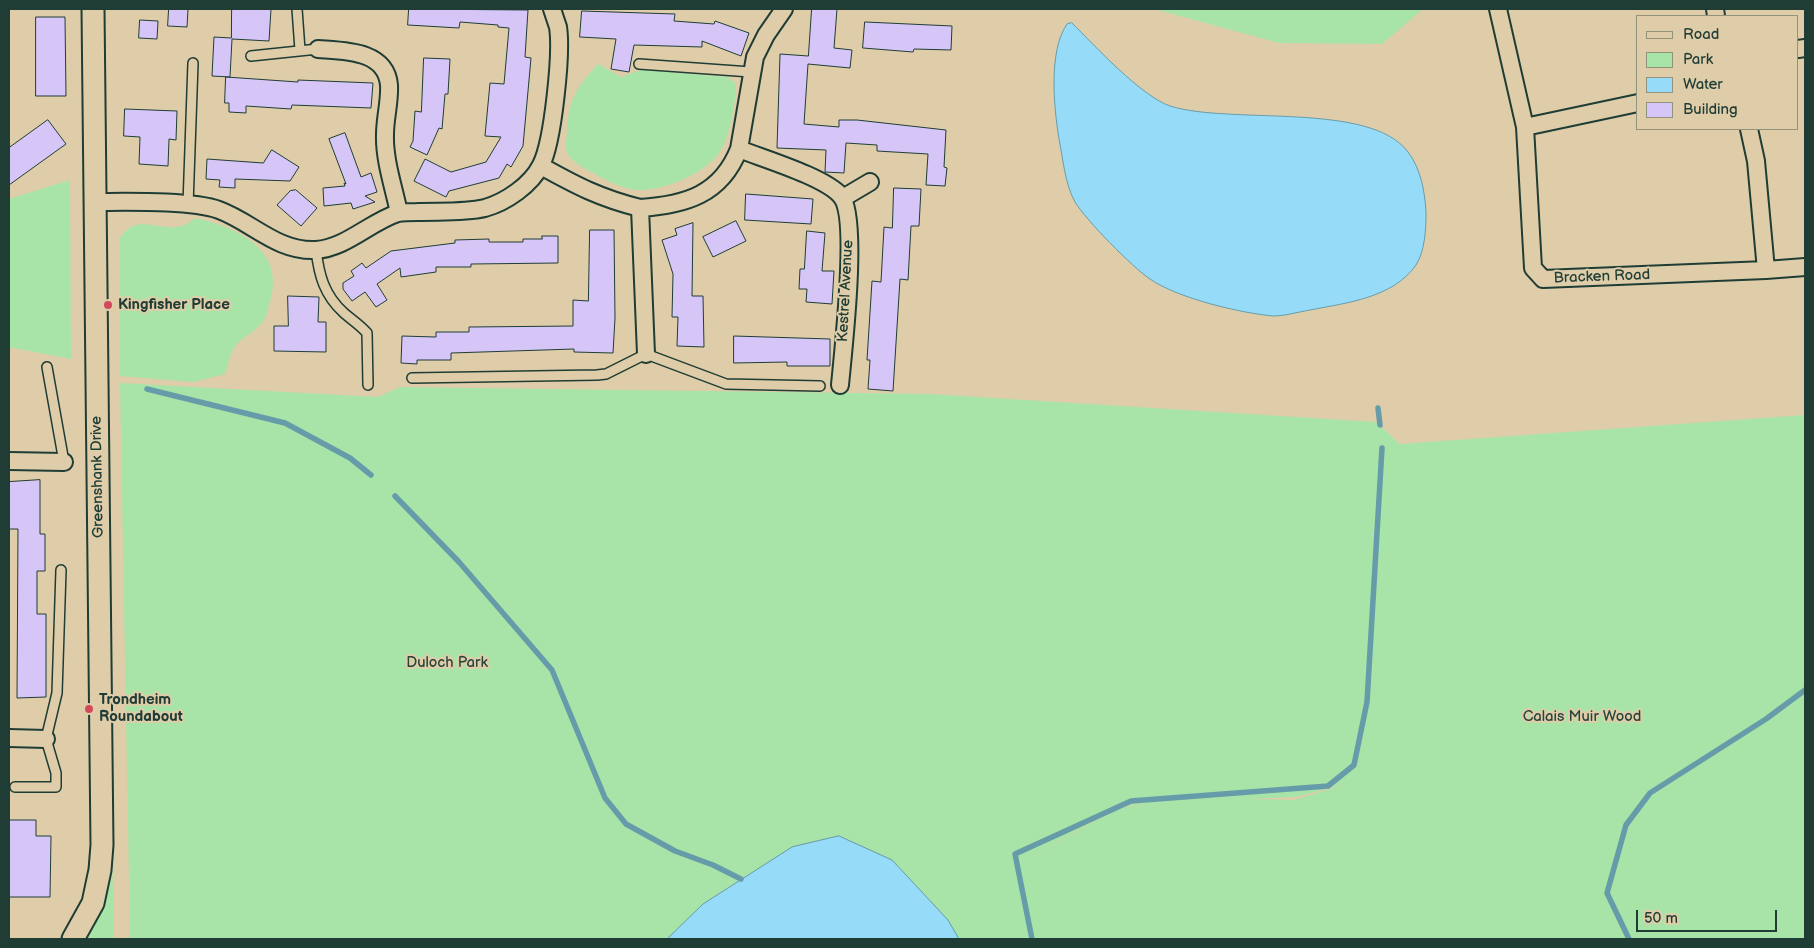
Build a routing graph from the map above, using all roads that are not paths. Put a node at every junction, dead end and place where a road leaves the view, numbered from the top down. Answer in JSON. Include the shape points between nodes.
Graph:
{"nodes":[{"id":1,"x":93,"y":9,"type":"edge"},
{"id":2,"x":297,"y":9,"type":"edge"},
{"id":3,"x":552,"y":9,"type":"edge"},
{"id":4,"x":784,"y":9,"type":"edge"},
{"id":5,"x":1498,"y":9,"type":"edge"},
{"id":6,"x":318,"y":49,"type":"joint"},
{"id":7,"x":300,"y":50,"type":"junction"},
{"id":8,"x":251,"y":56,"type":"dead end"},
{"id":9,"x":193,"y":63,"type":"dead end"},
{"id":10,"x":639,"y":64,"type":"dead end"},
{"id":11,"x":750,"y":72,"type":"junction"},
{"id":12,"x":1636,"y":103,"type":"edge"},
{"id":13,"x":1524,"y":127,"type":"junction"},
{"id":14,"x":1748,"y":130,"type":"edge"},
{"id":15,"x":738,"y":148,"type":"junction"},
{"id":16,"x":541,"y":166,"type":"junction"},
{"id":17,"x":870,"y":182,"type":"dead end"},
{"id":18,"x":843,"y":198,"type":"junction"},
{"id":19,"x":94,"y":202,"type":"junction"},
{"id":20,"x":188,"y":205,"type":"junction"},
{"id":21,"x":640,"y":208,"type":"junction"},
{"id":22,"x":399,"y":213,"type":"junction"},
{"id":23,"x":316,"y":250,"type":"junction"},
{"id":24,"x":1805,"y":267,"type":"edge"},
{"id":25,"x":1766,"y":270,"type":"junction"},
{"id":26,"x":646,"y":354,"type":"junction"},
{"id":27,"x":47,"y":367,"type":"dead end"},
{"id":28,"x":412,"y":378,"type":"dead end"},
{"id":29,"x":368,"y":385,"type":"dead end"},
{"id":30,"x":840,"y":385,"type":"dead end"},
{"id":31,"x":820,"y":386,"type":"dead end"},
{"id":32,"x":9,"y":461,"type":"edge"},
{"id":33,"x":64,"y":462,"type":"joint"},
{"id":34,"x":61,"y":570,"type":"dead end"},
{"id":35,"x":9,"y":738,"type":"edge"},
{"id":36,"x":46,"y":739,"type":"junction"},
{"id":37,"x":15,"y":787,"type":"dead end"},
{"id":38,"x":73,"y":939,"type":"edge"}],
"edges":[{"from":1,"to":19,"type":"street","name":"Greenshank Drive"},
{"from":2,"to":7,"type":"lane"},
{"from":3,"to":16,"type":"street","via":[[558,27],[559,46],[551,135]]},
{"from":4,"to":11,"type":"street","via":[[766,35]]},
{"from":5,"to":13,"type":"street","name":"Bracken Road"},
{"from":6,"to":7,"type":"lane"},
{"from":6,"to":22,"type":"street","via":[[356,52],[374,59],[385,71],[389,84],[385,148]]},
{"from":7,"to":8,"type":"lane"},
{"from":9,"to":20,"type":"lane"},
{"from":10,"to":11,"type":"lane"},
{"from":11,"to":15,"type":"street"},
{"from":12,"to":13,"type":"street"},
{"from":13,"to":25,"type":"street","name":"Bracken Road","via":[[1533,268],[1543,279]]},
{"from":14,"to":25,"type":"street","via":[[1756,161]]},
{"from":15,"to":18,"type":"street","via":[[825,184]]},
{"from":15,"to":21,"type":"street","via":[[734,162],[708,191],[689,201]]},
{"from":16,"to":21,"type":"street","via":[[593,194]]},
{"from":16,"to":22,"type":"street","via":[[506,200],[486,208],[463,212]]},
{"from":17,"to":18,"type":"street"},
{"from":18,"to":30,"type":"street","name":"Kestrel Avenue","via":[[849,217],[849,251]]},
{"from":19,"to":20,"type":"street"},
{"from":19,"to":38,"type":"street","name":"Greenshank Drive","via":[[102,845],[93,903]]},
{"from":20,"to":23,"type":"street","via":[[217,209],[287,246]]},
{"from":21,"to":26,"type":"street"},
{"from":22,"to":23,"type":"street","via":[[348,239]]},
{"from":23,"to":29,"type":"lane","via":[[319,276],[324,287],[342,312],[367,333]]},
{"from":24,"to":25,"type":"street"},
{"from":26,"to":28,"type":"lane","via":[[606,374],[597,375]]},
{"from":26,"to":31,"type":"lane","via":[[726,384]]},
{"from":27,"to":33,"type":"lane"},
{"from":32,"to":33,"type":"street"},
{"from":34,"to":36,"type":"lane","via":[[57,693]]},
{"from":35,"to":36,"type":"street"},
{"from":36,"to":37,"type":"lane","via":[[56,772],[56,787]]}]}
